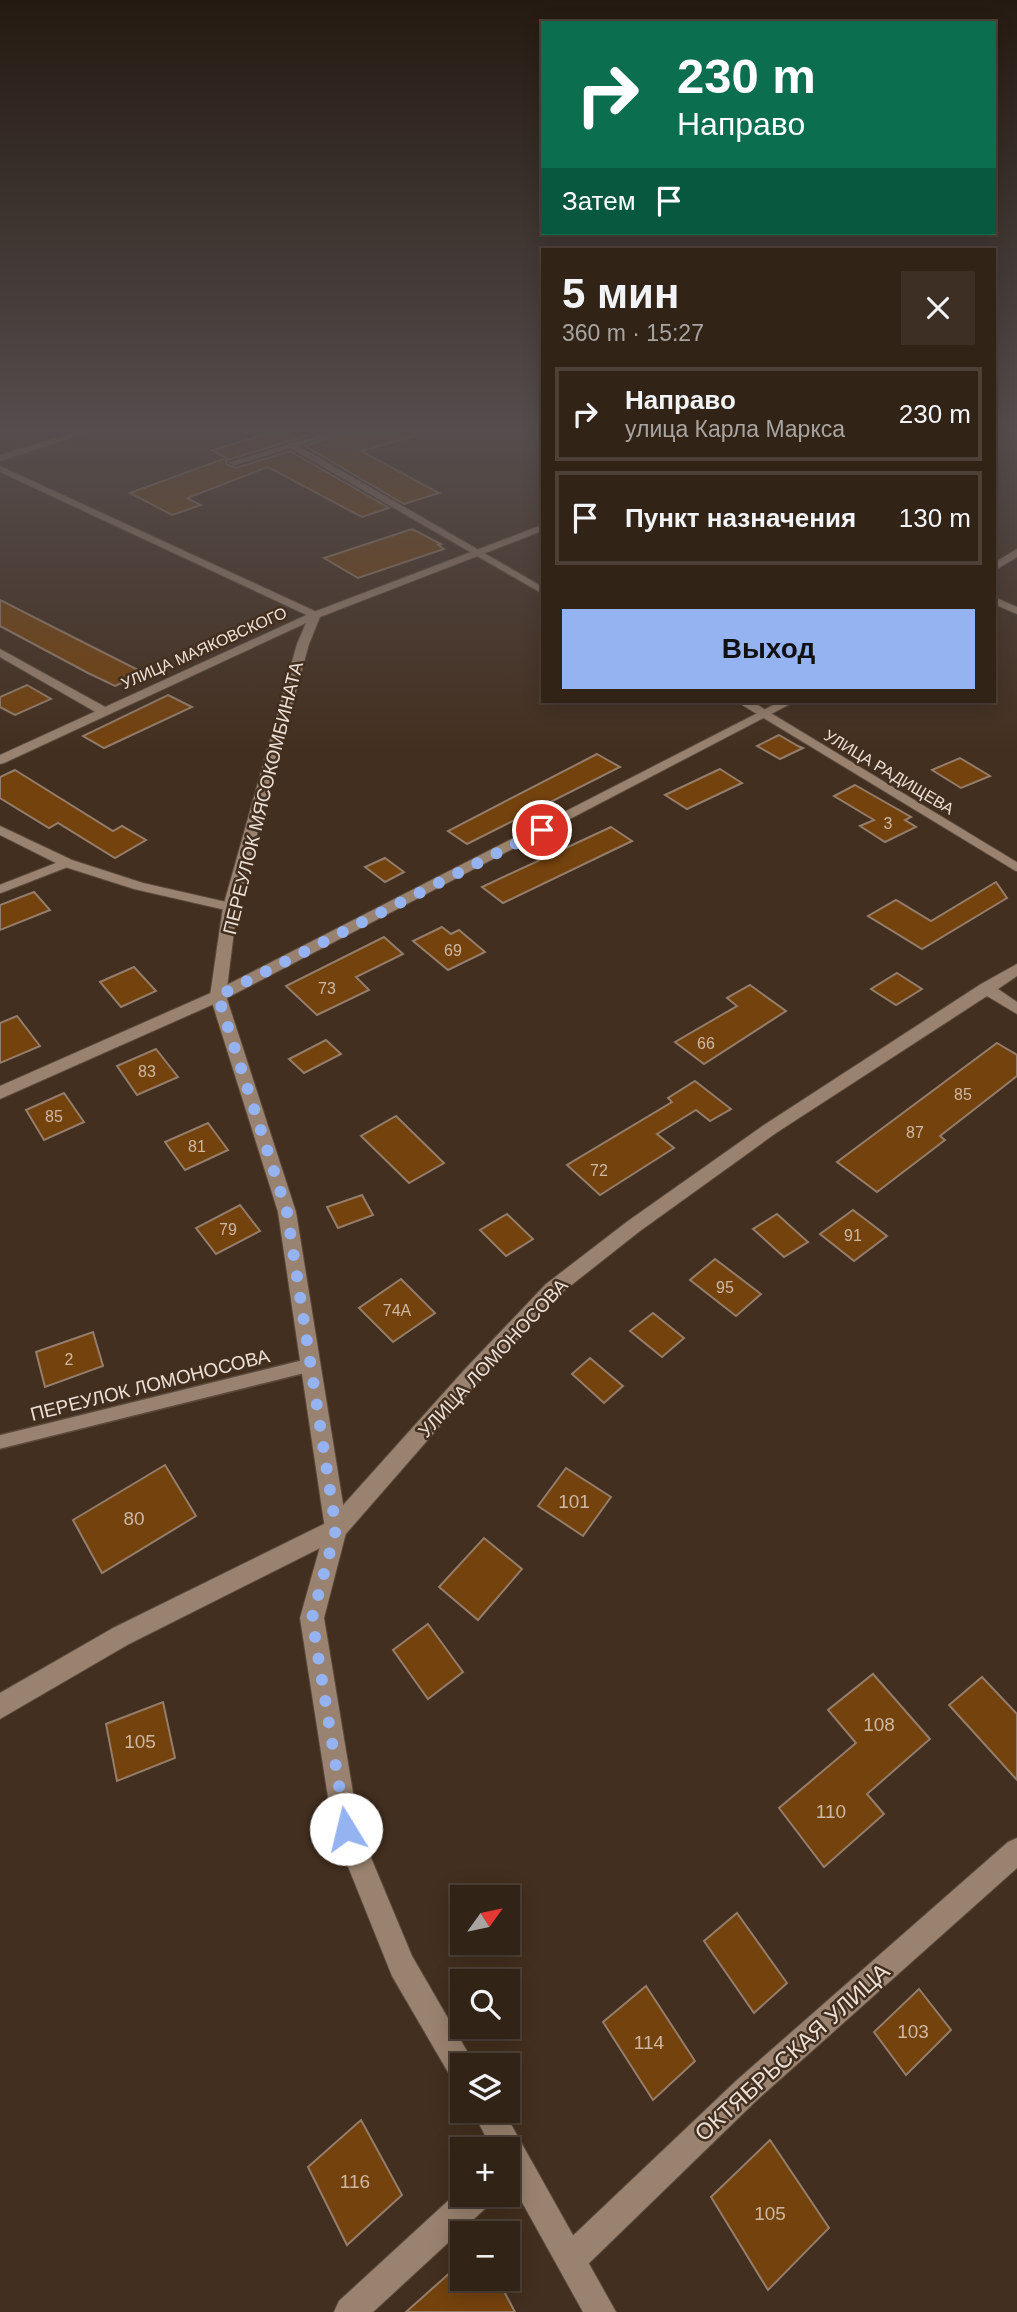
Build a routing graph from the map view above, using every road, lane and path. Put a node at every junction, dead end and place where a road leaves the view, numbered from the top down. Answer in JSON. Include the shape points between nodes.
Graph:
{"nodes":[{"id":1,"x":149,"y":538,"type":"edge"},
{"id":2,"x":451,"y":538,"type":"edge"},
{"id":3,"x":514,"y":538,"type":"edge"},
{"id":4,"x":475,"y":552,"type":"junction"},
{"id":5,"x":1017,"y":552,"type":"edge"},
{"id":6,"x":996,"y":567,"type":"edge"},
{"id":7,"x":541,"y":589,"type":"edge"},
{"id":8,"x":996,"y":601,"type":"edge"},
{"id":9,"x":1017,"y":611,"type":"edge"},
{"id":10,"x":315,"y":615,"type":"junction"},
{"id":11,"x":0,"y":652,"type":"edge"},
{"id":12,"x":748,"y":703,"type":"edge"},
{"id":13,"x":786,"y":703,"type":"edge"},
{"id":14,"x":103,"y":711,"type":"junction"},
{"id":15,"x":764,"y":712,"type":"junction"},
{"id":16,"x":0,"y":760,"type":"edge"},
{"id":17,"x":0,"y":830,"type":"edge"},
{"id":18,"x":67,"y":863,"type":"junction"},
{"id":19,"x":1017,"y":867,"type":"edge"},
{"id":20,"x":0,"y":889,"type":"edge"},
{"id":21,"x":230,"y":907,"type":"junction"},
{"id":22,"x":1017,"y":969,"type":"edge"},
{"id":23,"x":986,"y":988,"type":"junction"},
{"id":24,"x":218,"y":996,"type":"junction"},
{"id":25,"x":1017,"y":1009,"type":"edge"},
{"id":26,"x":0,"y":1093,"type":"edge"},
{"id":27,"x":310,"y":1366,"type":"junction"},
{"id":28,"x":0,"y":1442,"type":"edge"},
{"id":29,"x":336,"y":1529,"type":"junction"},
{"id":30,"x":0,"y":1707,"type":"edge"},
{"id":31,"x":1017,"y":1851,"type":"edge"},
{"id":32,"x":453,"y":2053,"type":"edge"},
{"id":33,"x":520,"y":2177,"type":"edge"},
{"id":34,"x":464,"y":2207,"type":"edge"},
{"id":35,"x":572,"y":2258,"type":"junction"},
{"id":36,"x":350,"y":2312,"type":"edge"},
{"id":37,"x":600,"y":2312,"type":"edge"}],
"edges":[{"from":1,"to":10,"type":"street"},
{"from":2,"to":4,"type":"lane"},
{"from":3,"to":4,"type":"street","name":"УЛИЦА МАЯКОВСКОГО"},
{"from":4,"to":7,"type":"lane"},
{"from":4,"to":10,"type":"street","name":"УЛИЦА МАЯКОВСКОГО"},
{"from":5,"to":6,"type":"street"},
{"from":8,"to":9,"type":"street"},
{"from":10,"to":14,"type":"street","name":"УЛИЦА МАЯКОВСКОГО"},
{"from":10,"to":21,"type":"street","name":"ПЕРЕУЛОК МЯСОКОМБИНАТА"},
{"from":11,"to":14,"type":"street"},
{"from":12,"to":15,"type":"lane","name":"УЛИЦА РАДИЩЕВА"},
{"from":13,"to":15,"type":"street"},
{"from":14,"to":16,"type":"street","name":"УЛИЦА МАЯКОВСКОГО"},
{"from":15,"to":19,"type":"lane","name":"УЛИЦА РАДИЩЕВА"},
{"from":15,"to":24,"type":"street","via":[[518,844]]},
{"from":17,"to":18,"type":"street"},
{"from":18,"to":20,"type":"lane"},
{"from":18,"to":21,"type":"street"},
{"from":21,"to":24,"type":"street","name":"ПЕРЕУЛОК МЯСОКОМБИНАТА"},
{"from":22,"to":23,"type":"street","name":"УЛИЦА ЛОМОНОСОВА"},
{"from":23,"to":25,"type":"street"},
{"from":23,"to":29,"type":"street","name":"УЛИЦА ЛОМОНОСОВА","via":[[770,1129],[553,1289]]},
{"from":24,"to":26,"type":"street"},
{"from":24,"to":27,"type":"street","name":"ПЕРЕУЛОК МЯСОКОМБИНАТА","via":[[287,1212]]},
{"from":27,"to":28,"type":"lane","name":"ПЕРЕУЛОК ЛОМОНОСОВА"},
{"from":27,"to":29,"type":"street","name":"ПЕРЕУЛОК МЯСОКОМБИНАТА"},
{"from":29,"to":30,"type":"street","name":"УЛИЦА ЛОМОНОСОВА","via":[[121,1636]]},
{"from":29,"to":32,"type":"street","name":"ПЕРЕУЛОК МЯСОКОМБИНАТА","via":[[312,1618],[346,1829],[402,1966]]},
{"from":31,"to":35,"type":"street","name":"ОКТЯБРЬСКАЯ УЛИЦА","via":[[747,2090]]},
{"from":33,"to":35,"type":"street"},
{"from":34,"to":36,"type":"street"},
{"from":35,"to":37,"type":"street"}]}
